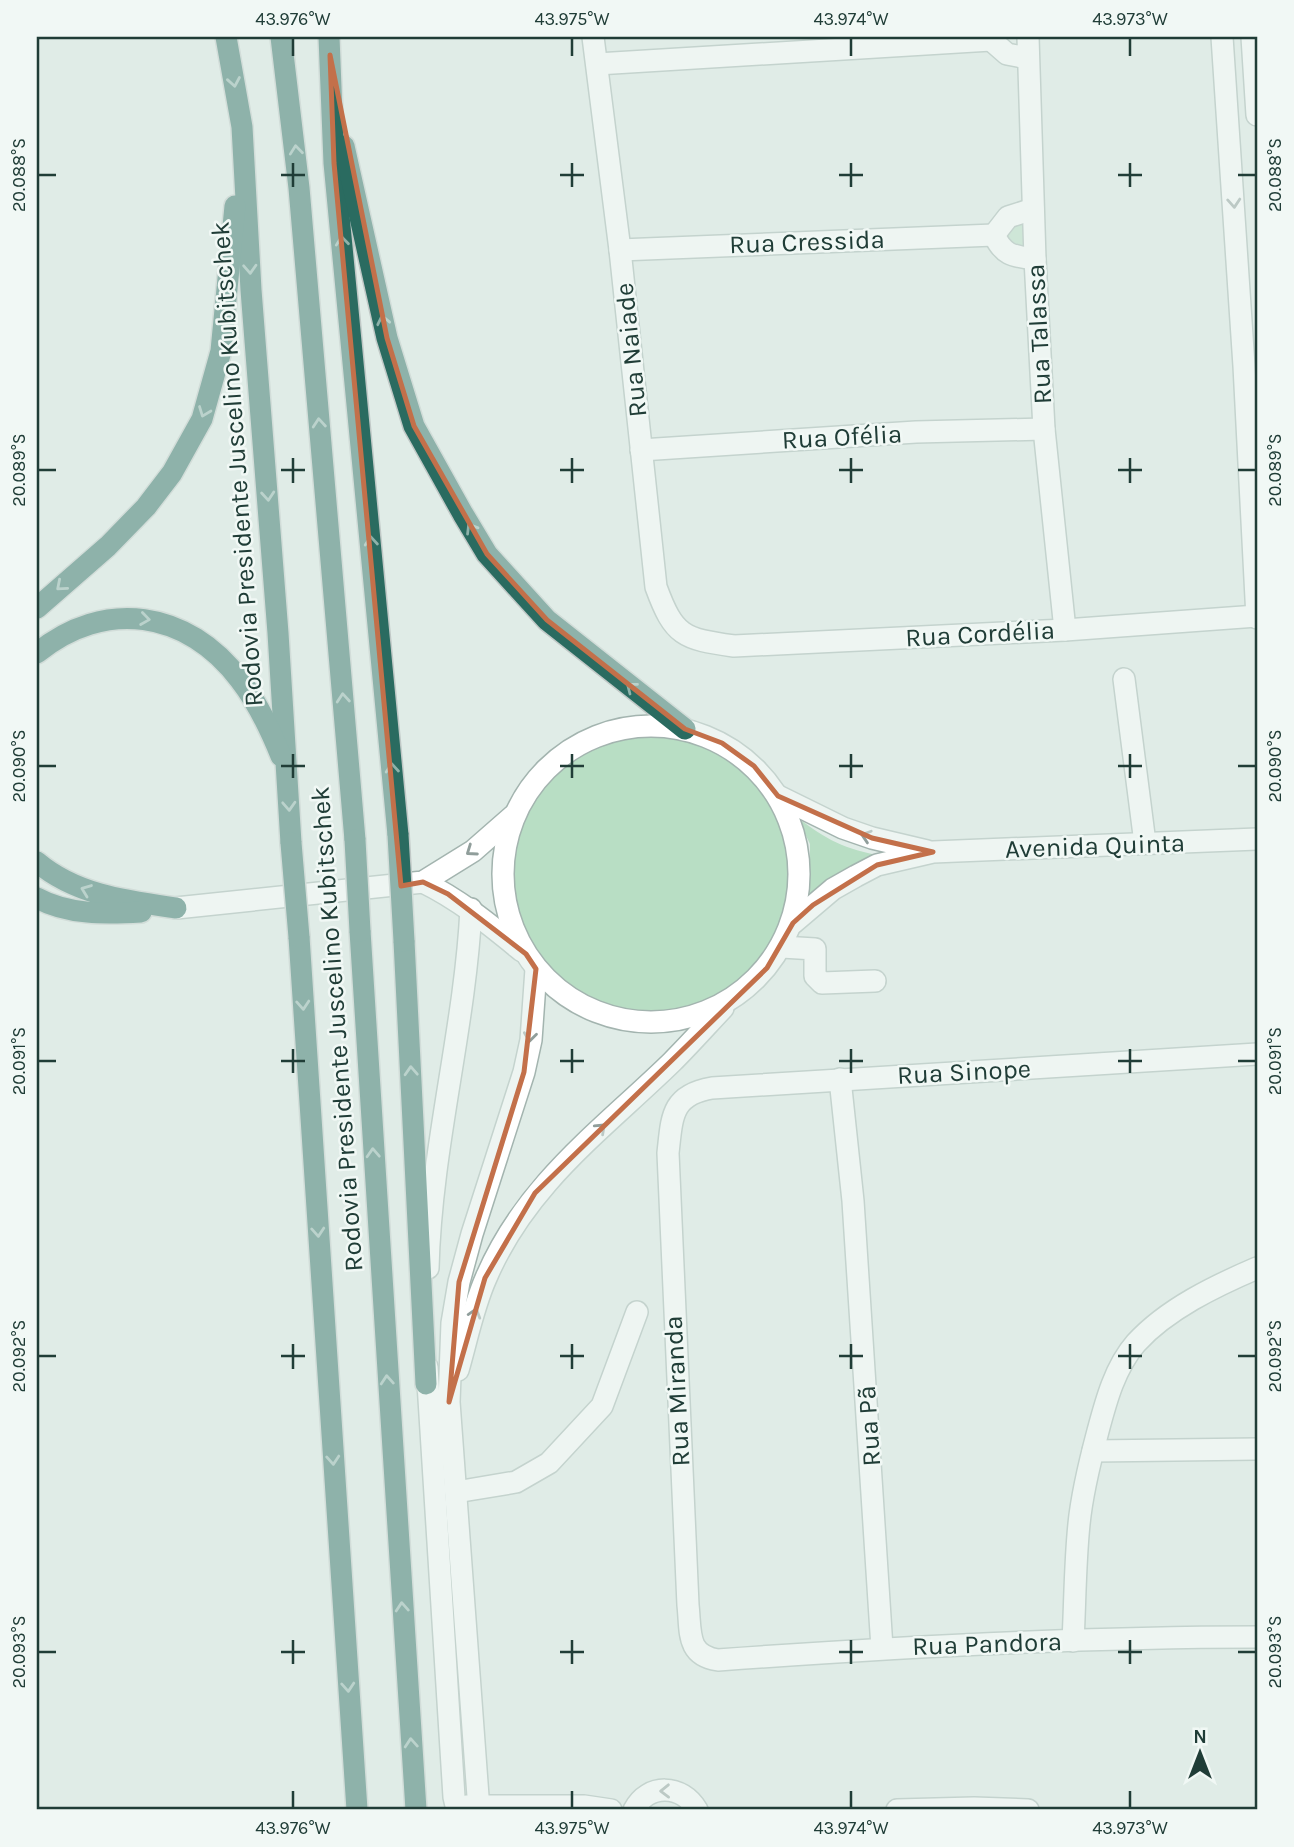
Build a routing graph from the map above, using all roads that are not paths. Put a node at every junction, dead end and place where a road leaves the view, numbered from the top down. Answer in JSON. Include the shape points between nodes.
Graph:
{"nodes":[{"id":1,"x":226,"y":37,"type":"edge"},
{"id":2,"x":281,"y":37,"type":"edge"},
{"id":3,"x":593,"y":37,"type":"edge"},
{"id":4,"x":1222,"y":37,"type":"edge"},
{"id":5,"x":1252,"y":37,"type":"edge"},
{"id":6,"x":993,"y":39,"type":"edge"},
{"id":7,"x":329,"y":46,"type":"edge"},
{"id":8,"x":1028,"y":47,"type":"edge"},
{"id":9,"x":597,"y":64,"type":"junction"},
{"id":10,"x":1257,"y":116,"type":"edge"},
{"id":11,"x":1257,"y":125,"type":"edge"},
{"id":12,"x":242,"y":127,"type":"junction"},
{"id":13,"x":1229,"y":128,"type":"junction"},
{"id":14,"x":1033,"y":209,"type":"junction"},
{"id":15,"x":994,"y":235,"type":"junction"},
{"id":16,"x":620,"y":250,"type":"junction"},
{"id":17,"x":1035,"y":259,"type":"junction"},
{"id":18,"x":1044,"y":429,"type":"junction"},
{"id":19,"x":641,"y":450,"type":"junction"},
{"id":20,"x":37,"y":607,"type":"edge"},
{"id":21,"x":1257,"y":617,"type":"edge"},
{"id":22,"x":1065,"y":630,"type":"junction"},
{"id":23,"x":703,"y":642,"type":"joint"},
{"id":24,"x":37,"y":653,"type":"edge"},
{"id":25,"x":1124,"y":679,"type":"dead end"},
{"id":26,"x":685,"y":729,"type":"junction"},
{"id":27,"x":287,"y":769,"type":"junction"},
{"id":28,"x":778,"y":796,"type":"junction"},
{"id":29,"x":514,"y":814,"type":"junction"},
{"id":30,"x":1257,"y":839,"type":"edge"},
{"id":31,"x":1145,"y":844,"type":"junction"},
{"id":32,"x":933,"y":852,"type":"junction"},
{"id":33,"x":37,"y":862,"type":"edge"},
{"id":34,"x":423,"y":883,"type":"junction"},
{"id":35,"x":37,"y":898,"type":"edge"},
{"id":36,"x":176,"y":908,"type":"junction"},
{"id":37,"x":471,"y":909,"type":"junction"},
{"id":38,"x":793,"y":923,"type":"junction"},
{"id":39,"x":782,"y":947,"type":"junction"},
{"id":40,"x":531,"y":962,"type":"junction"},
{"id":41,"x":875,"y":981,"type":"dead end"},
{"id":42,"x":727,"y":1003,"type":"junction"},
{"id":43,"x":1257,"y":1054,"type":"edge"},
{"id":44,"x":840,"y":1079,"type":"junction"},
{"id":45,"x":676,"y":1106,"type":"joint"},
{"id":46,"x":1257,"y":1268,"type":"edge"},
{"id":47,"x":637,"y":1312,"type":"dead end"},
{"id":48,"x":426,"y":1384,"type":"junction"},
{"id":49,"x":449,"y":1402,"type":"junction"},
{"id":50,"x":1257,"y":1448,"type":"edge"},
{"id":51,"x":1093,"y":1451,"type":"junction"},
{"id":52,"x":456,"y":1492,"type":"junction"},
{"id":53,"x":1257,"y":1637,"type":"edge"},
{"id":54,"x":1073,"y":1642,"type":"junction"},
{"id":55,"x":882,"y":1648,"type":"junction"},
{"id":56,"x":718,"y":1660,"type":"joint"},
{"id":57,"x":456,"y":1808,"type":"edge"},
{"id":58,"x":479,"y":1808,"type":"edge"},
{"id":59,"x":357,"y":1810,"type":"edge"},
{"id":60,"x":416,"y":1810,"type":"edge"},
{"id":61,"x":611,"y":1810,"type":"edge"},
{"id":62,"x":634,"y":1810,"type":"edge"},
{"id":63,"x":697,"y":1810,"type":"edge"},
{"id":64,"x":897,"y":1810,"type":"edge"},
{"id":65,"x":1028,"y":1810,"type":"edge"}],
"edges":[{"from":1,"to":12,"type":"highway","name":"Rodovia Presidente Juscelino Kubitschek","one_way":true},
{"from":60,"to":2,"type":"highway","name":"Rodovia Presidente Juscelino Kubitschek","one_way":true,"bridge":true,"via":[[355,840],[293,122]]},
{"from":3,"to":9,"type":"street","name":"Rua Naiade"},
{"from":4,"to":13,"type":"street"},
{"from":5,"to":10,"type":"street"},
{"from":6,"to":8,"type":"street","via":[[1007,54]]},
{"from":6,"to":9,"type":"street"},
{"from":26,"to":7,"type":"highway","one_way":true,"via":[[547,620],[517,589],[487,554],[414,426],[387,338],[338,114]]},
{"from":48,"to":7,"type":"highway","one_way":true,"bridge":true,"via":[[398,835],[334,163]]},
{"from":8,"to":14,"type":"street","name":"Rua Talassa"},
{"from":9,"to":16,"type":"street","name":"Rua Naiade"},
{"from":11,"to":13,"type":"street"},
{"from":12,"to":20,"type":"highway","one_way":true,"via":[[221,351],[202,419],[152,499],[108,546]]},
{"from":12,"to":27,"type":"highway","name":"Rodovia Presidente Juscelino Kubitschek","one_way":true},
{"from":13,"to":21,"type":"street","one_way":true},
{"from":14,"to":15,"type":"street","via":[[1008,217]]},
{"from":14,"to":17,"type":"street","name":"Rua Talassa"},
{"from":15,"to":16,"type":"street","name":"Rua Cressida"},
{"from":15,"to":17,"type":"street","via":[[1005,252]]},
{"from":16,"to":19,"type":"street","name":"Rua Naiade"},
{"from":17,"to":18,"type":"street","name":"Rua Talassa"},
{"from":18,"to":19,"type":"street","name":"Rua Ofélia","via":[[916,432]]},
{"from":18,"to":22,"type":"street","name":"Rua Talassa"},
{"from":19,"to":23,"type":"street","name":"Rua Naiade","via":[[656,587],[680,632]]},
{"from":21,"to":22,"type":"street","name":"Rua Cordélia"},
{"from":22,"to":23,"type":"street","name":"Rua Cordélia","via":[[734,646]]},
{"from":24,"to":27,"type":"highway","one_way":true,"via":[[59,636],[98,621],[149,618],[175,627],[193,636],[239,677]]},
{"from":25,"to":31,"type":"street"},
{"from":26,"to":28,"type":"street","via":[[722,743],[754,766]]},
{"from":26,"to":29,"type":"street","via":[[644,726],[603,733],[567,752],[536,779]]},
{"from":27,"to":59,"type":"highway","name":"Rodovia Presidente Juscelino Kubitschek","one_way":true,"bridge":true},
{"from":32,"to":28,"type":"street","name":"Avenida Quinta","one_way":true,"via":[[843,828]]},
{"from":28,"to":38,"type":"street","via":[[796,836],[800,869]]},
{"from":29,"to":34,"type":"street","one_way":true,"via":[[473,850]]},
{"from":29,"to":40,"type":"street","via":[[504,846],[502,878],[506,911]]},
{"from":30,"to":31,"type":"street","name":"Avenida Quinta"},
{"from":31,"to":32,"type":"street","name":"Avenida Quinta"},
{"from":32,"to":38,"type":"street","name":"Avenida Quinta","via":[[877,865],[833,889]]},
{"from":36,"to":33,"type":"highway","one_way":true,"via":[[99,895],[58,878]]},
{"from":34,"to":36,"type":"street"},
{"from":34,"to":37,"type":"street"},
{"from":35,"to":36,"type":"highway","via":[[66,908],[114,914]]},
{"from":37,"to":40,"type":"street"},
{"from":37,"to":48,"type":"street","via":[[470,947],[430,1231]]},
{"from":38,"to":39,"type":"street"},
{"from":39,"to":41,"type":"street","via":[[815,949],[815,976],[822,983]]},
{"from":39,"to":42,"type":"street","via":[[749,987]]},
{"from":40,"to":42,"type":"street","via":[[567,997],[605,1016],[646,1023],[688,1019]]},
{"from":40,"to":49,"type":"street","one_way":true,"via":[[531,1040],[513,1113],[459,1282],[452,1323]]},
{"from":49,"to":42,"type":"street","one_way":true,"via":[[485,1279],[535,1194]]},
{"from":43,"to":44,"type":"street","name":"Rua Sinope"},
{"from":44,"to":45,"type":"street","name":"Rua Sinope","via":[[712,1088],[685,1097]]},
{"from":44,"to":55,"type":"street","name":"Rua Pã","via":[[853,1201]]},
{"from":45,"to":56,"type":"street","name":"Rua Miranda","via":[[668,1153],[688,1605],[696,1651],[703,1658]]},
{"from":46,"to":51,"type":"street","via":[[1186,1304],[1135,1344],[1113,1384]]},
{"from":47,"to":52,"type":"street","via":[[602,1406],[549,1463],[516,1482]]},
{"from":48,"to":57,"type":"street"},
{"from":49,"to":52,"type":"street"},
{"from":50,"to":51,"type":"street"},
{"from":51,"to":54,"type":"street","via":[[1079,1524]]},
{"from":52,"to":58,"type":"street"},
{"from":53,"to":54,"type":"street","name":"Rua Pandora"},
{"from":54,"to":55,"type":"street","name":"Rua Pandora"},
{"from":55,"to":56,"type":"street","name":"Rua Pandora"},
{"from":57,"to":58,"type":"street"},
{"from":58,"to":61,"type":"street","via":[[584,1806]]},
{"from":63,"to":62,"type":"street","one_way":true,"via":[[686,1796],[668,1789],[649,1793]]},
{"from":64,"to":65,"type":"street"}]}
